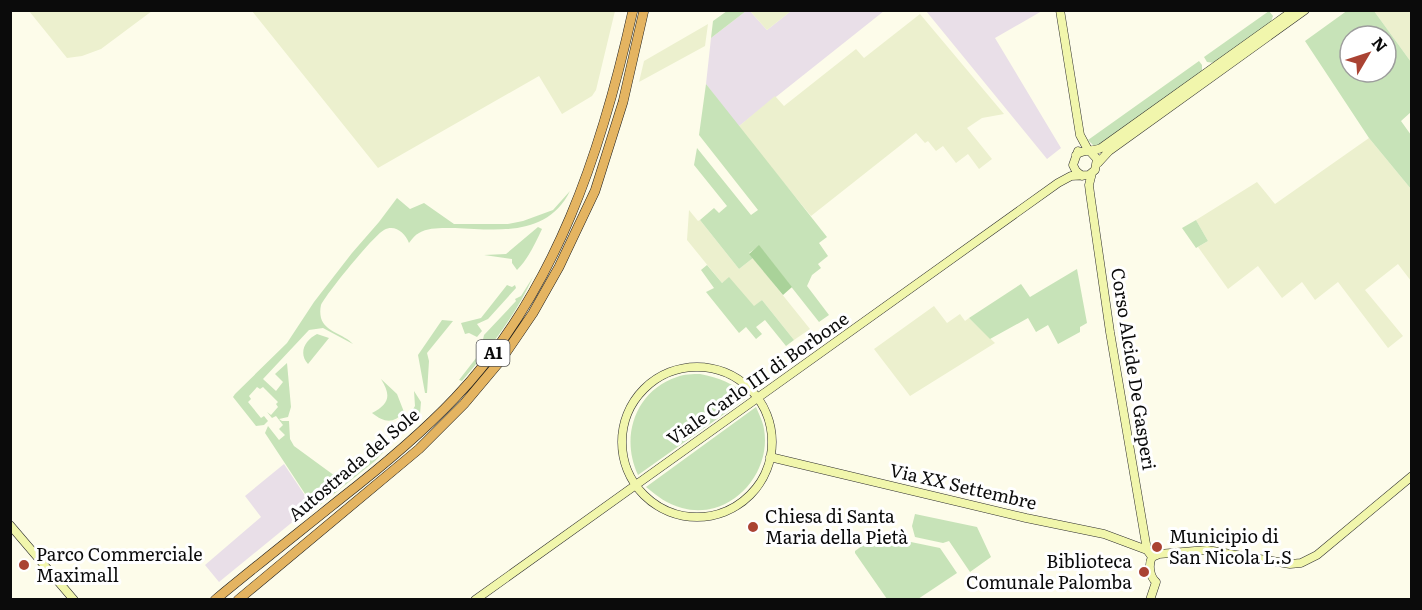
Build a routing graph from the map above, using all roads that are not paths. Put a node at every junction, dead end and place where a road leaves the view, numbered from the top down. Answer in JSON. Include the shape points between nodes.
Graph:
{"nodes":[{"id":1,"x":633,"y":10,"type":"edge"},
{"id":2,"x":644,"y":10,"type":"edge"},
{"id":3,"x":1060,"y":10,"type":"edge"},
{"id":4,"x":1294,"y":10,"type":"edge"},
{"id":5,"x":1305,"y":10,"type":"edge"},
{"id":6,"x":1080,"y":135,"type":"junction"},
{"id":7,"x":1090,"y":152,"type":"junction"},
{"id":8,"x":1076,"y":155,"type":"junction"},
{"id":9,"x":1098,"y":163,"type":"junction"},
{"id":10,"x":1073,"y":165,"type":"junction"},
{"id":11,"x":1092,"y":173,"type":"junction"},
{"id":12,"x":1081,"y":174,"type":"junction"},
{"id":13,"x":1058,"y":183,"type":"junction"},
{"id":14,"x":1090,"y":193,"type":"junction"},
{"id":15,"x":757,"y":398,"type":"junction"},
{"id":16,"x":770,"y":457,"type":"junction"},
{"id":17,"x":1412,"y":476,"type":"edge"},
{"id":18,"x":635,"y":485,"type":"junction"},
{"id":19,"x":10,"y":525,"type":"edge"},
{"id":20,"x":1149,"y":554,"type":"junction"},
{"id":21,"x":74,"y":600,"type":"edge"},
{"id":22,"x":215,"y":600,"type":"edge"},
{"id":23,"x":238,"y":600,"type":"edge"},
{"id":24,"x":475,"y":600,"type":"edge"},
{"id":25,"x":1150,"y":600,"type":"edge"}],
"edges":[{"from":1,"to":22,"type":"highway","name":"Autostrada del Sole","number":"A1","via":[[615,89],[583,189],[524,307],[490,356],[410,443]]},
{"from":2,"to":23,"type":"highway","name":"Autostrada del Sole","number":"A1","via":[[623,102],[595,191],[554,276],[501,360],[419,449]]},
{"from":3,"to":6,"type":"street"},
{"from":4,"to":7,"type":"street","via":[[1104,146]]},
{"from":5,"to":9,"type":"street","via":[[1109,150]]},
{"from":6,"to":7,"type":"street"},
{"from":6,"to":8,"type":"street","name":"Viale Carlo III di Borbone"},
{"from":7,"to":8,"type":"street"},
{"from":7,"to":9,"type":"street"},
{"from":8,"to":10,"type":"street","name":"Viale Carlo III di Borbone"},
{"from":9,"to":11,"type":"street"},
{"from":10,"to":12,"type":"street"},
{"from":10,"to":13,"type":"street","name":"Viale Carlo III di Borbone"},
{"from":11,"to":12,"type":"street","name":"Viale Carlo III di Borbone"},
{"from":11,"to":14,"type":"street","name":"Corso Alcide De Gasperi"},
{"from":12,"to":13,"type":"street","name":"Viale Carlo III di Borbone"},
{"from":12,"to":14,"type":"street","name":"Corso Alcide De Gasperi"},
{"from":13,"to":15,"type":"street","name":"Viale Carlo III di Borbone"},
{"from":14,"to":20,"type":"street","name":"Corso Alcide De Gasperi"},
{"from":15,"to":16,"type":"street","via":[[771,433]]},
{"from":15,"to":18,"type":"street","name":"Viale Carlo III di Borbone"},
{"from":15,"to":18,"type":"street","via":[[743,383],[704,367],[672,371],[653,381],[632,404],[624,423],[622,449]]},
{"from":16,"to":18,"type":"street","via":[[764,474],[747,498],[713,515],[688,516],[668,511]]},
{"from":16,"to":20,"type":"street","name":"Via XX Settembre","via":[[1104,534]]},
{"from":17,"to":20,"type":"street","via":[[1317,555],[1301,563],[1207,550]]},
{"from":18,"to":24,"type":"street","name":"Viale Carlo III di Borbone"},
{"from":19,"to":21,"type":"street"},
{"from":20,"to":25,"type":"street","name":"Corso Alcide De Gasperi","via":[[1156,582]]}]}
